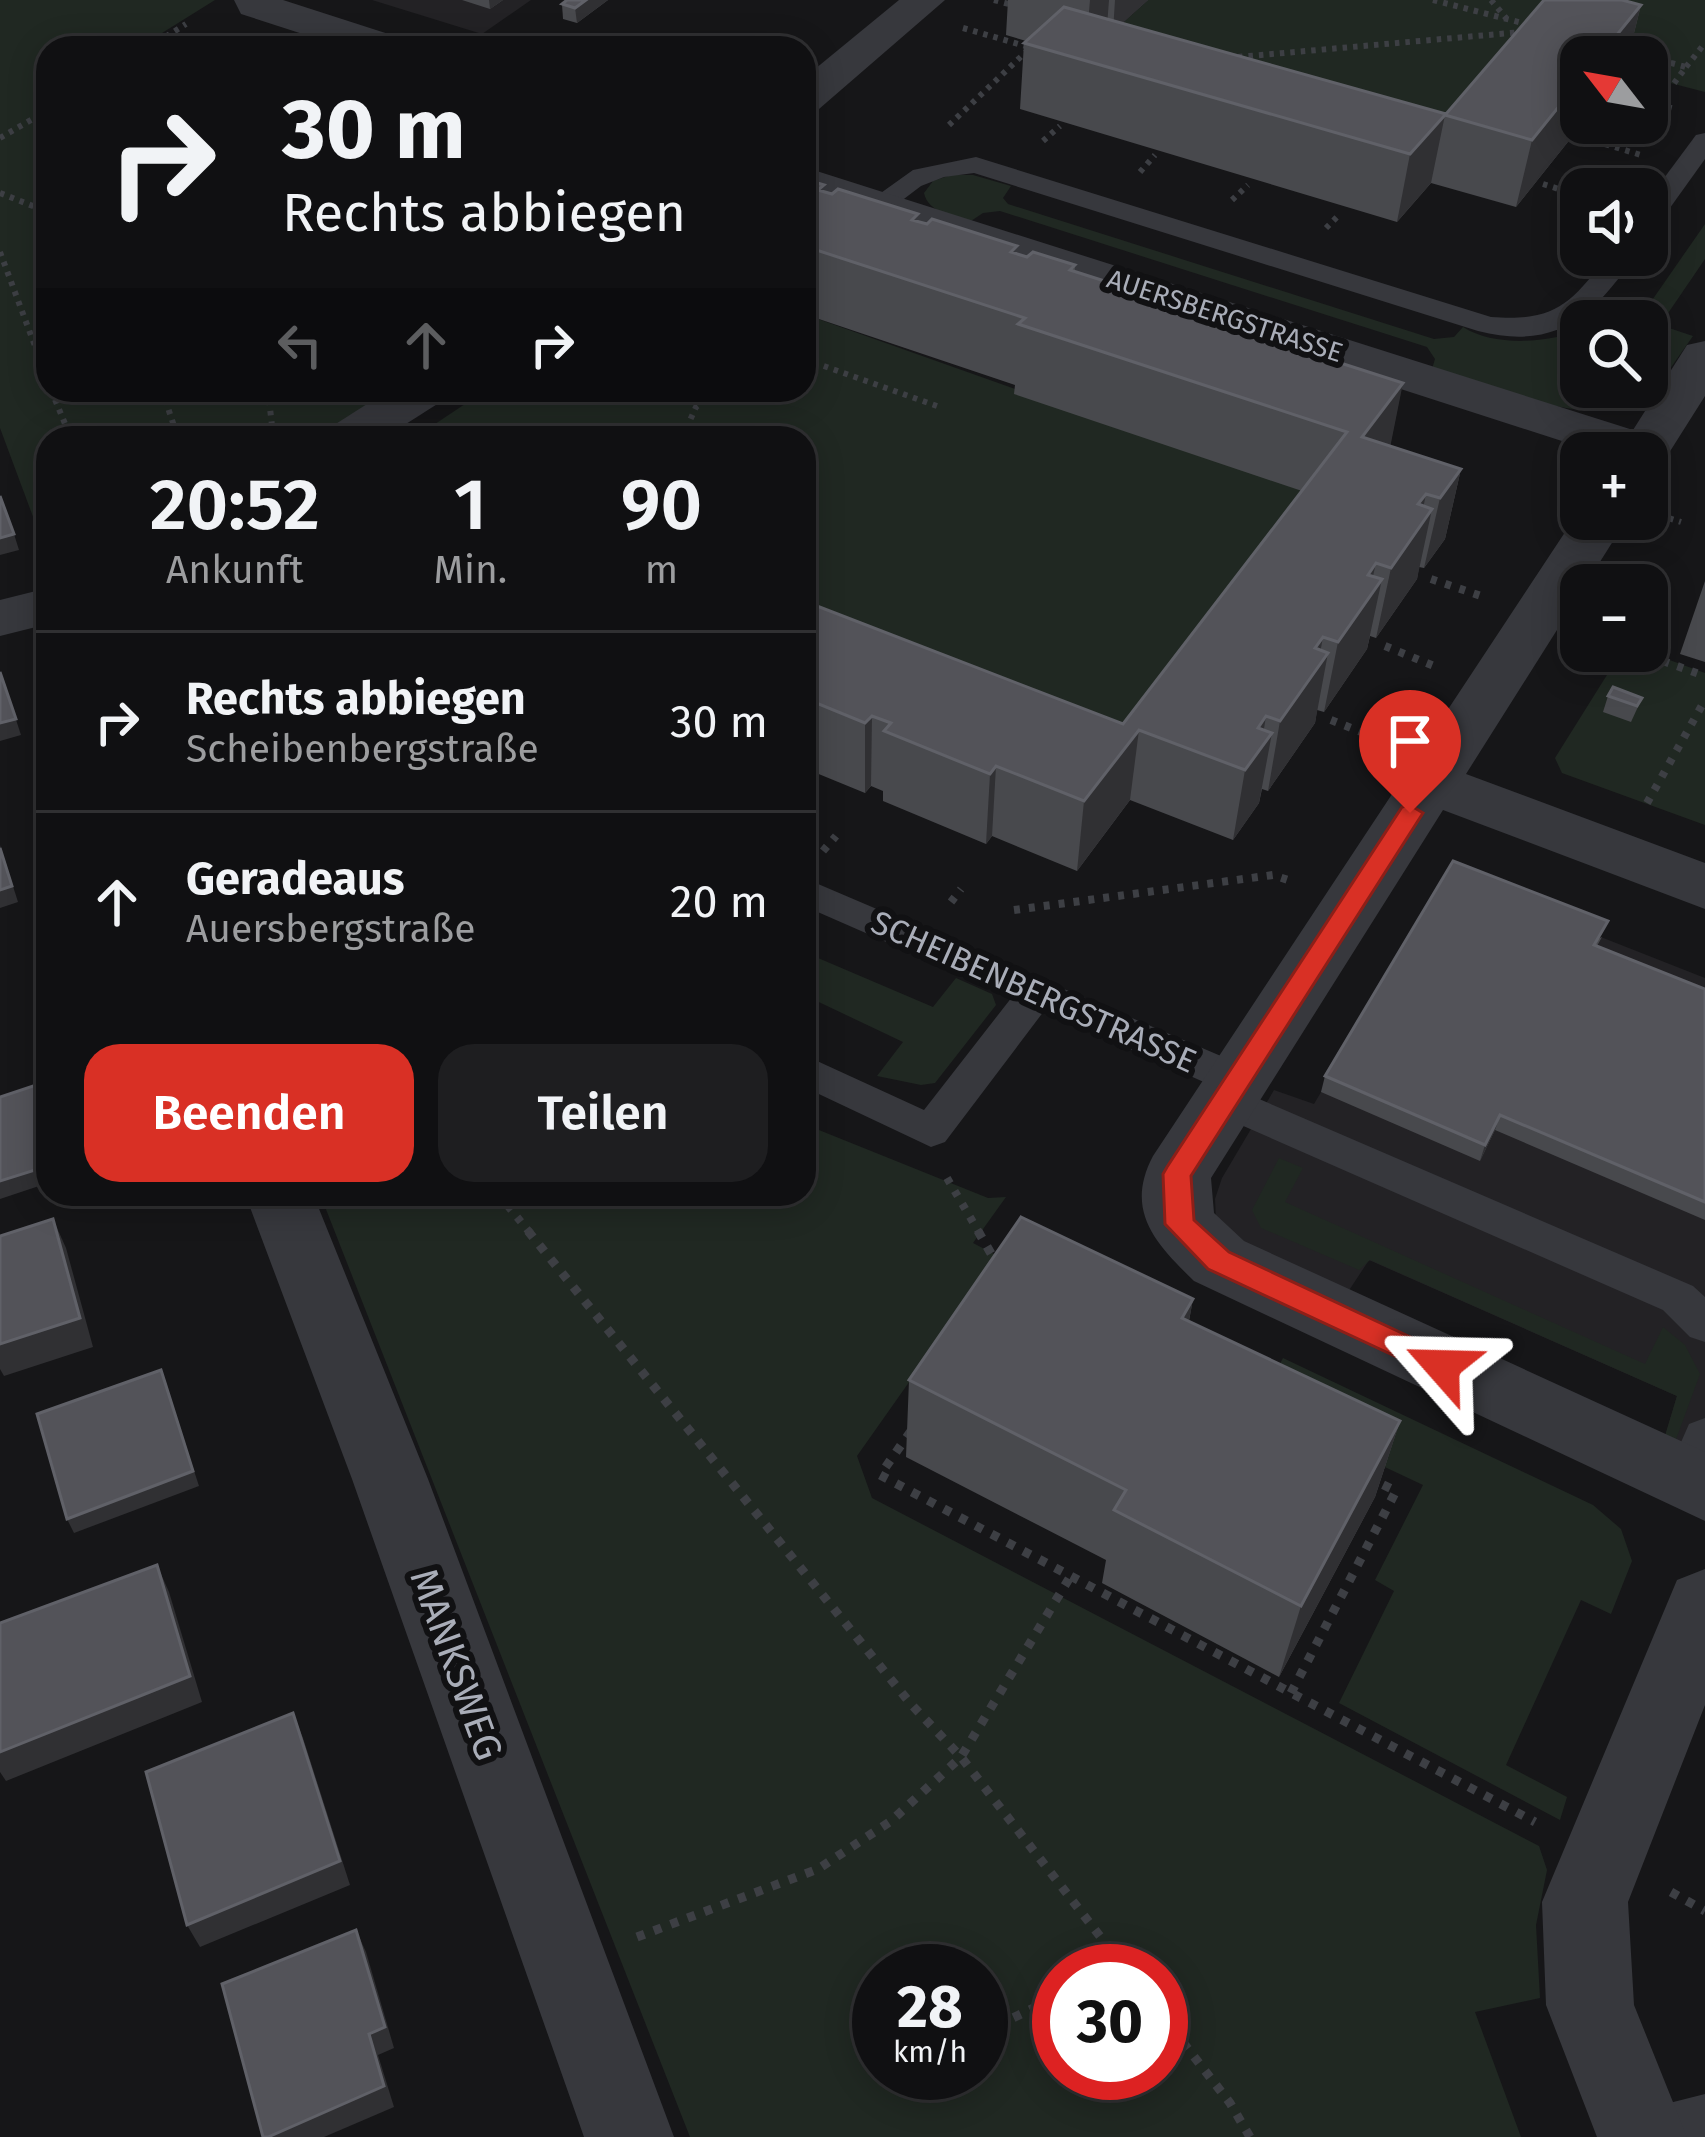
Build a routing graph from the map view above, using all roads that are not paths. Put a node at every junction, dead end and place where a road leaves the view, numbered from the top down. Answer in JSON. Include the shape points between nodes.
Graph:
{"nodes":[{"id":1,"x":255,"y":0,"type":"edge"},
{"id":2,"x":924,"y":0,"type":"edge"},
{"id":3,"x":352,"y":36,"type":"edge"},
{"id":4,"x":816,"y":90,"type":"edge"},
{"id":5,"x":1705,"y":141,"type":"edge"},
{"id":6,"x":816,"y":185,"type":"edge"},
{"id":7,"x":1668,"y":191,"type":"edge"},
{"id":8,"x":878,"y":205,"type":"junction"},
{"id":9,"x":1607,"y":276,"type":"edge"},
{"id":10,"x":1705,"y":356,"type":"edge"},
{"id":11,"x":405,"y":402,"type":"edge"},
{"id":12,"x":368,"y":426,"type":"edge"},
{"id":13,"x":1583,"y":432,"type":"edge"},
{"id":14,"x":1658,"y":432,"type":"edge"},
{"id":15,"x":1587,"y":540,"type":"edge"},
{"id":16,"x":36,"y":609,"type":"edge"},
{"id":17,"x":0,"y":618,"type":"edge"},
{"id":18,"x":1431,"y":783,"type":"junction"},
{"id":19,"x":1705,"y":886,"type":"edge"},
{"id":20,"x":816,"y":896,"type":"edge"},
{"id":21,"x":1039,"y":992,"type":"junction"},
{"id":22,"x":816,"y":1076,"type":"edge"},
{"id":23,"x":1229,"y":1089,"type":"junction"},
{"id":24,"x":284,"y":1206,"type":"edge"},
{"id":25,"x":1705,"y":1324,"type":"edge"},
{"id":26,"x":1699,"y":1468,"type":"edge"},
{"id":27,"x":1705,"y":1605,"type":"edge"},
{"id":28,"x":1663,"y":2130,"type":"edge"},
{"id":29,"x":628,"y":2137,"type":"edge"}],
"edges":[{"from":1,"to":3,"type":"street"},
{"from":2,"to":4,"type":"street"},
{"from":5,"to":7,"type":"lane"},
{"from":6,"to":8,"type":"street","name":"AUERSBERGSTRASSE"},
{"from":8,"to":9,"type":"lane","via":[[899,185],[944,166],[976,165],[1500,327],[1559,324],[1583,309]]},
{"from":8,"to":13,"type":"street","name":"AUERSBERGSTRASSE"},
{"from":10,"to":14,"type":"street","name":"AUERSBERGSTRASSE"},
{"from":11,"to":12,"type":"street"},
{"from":15,"to":18,"type":"street"},
{"from":16,"to":17,"type":"street"},
{"from":18,"to":19,"type":"street"},
{"from":18,"to":23,"type":"street"},
{"from":20,"to":21,"type":"lane","name":"SCHEIBENBERGSTRASSE"},
{"from":21,"to":22,"type":"lane","via":[[931,1131]]},
{"from":21,"to":23,"type":"lane","name":"SCHEIBENBERGSTRASSE"},
{"from":23,"to":25,"type":"lane","via":[[1678,1298]]},
{"from":23,"to":26,"type":"street","name":"SCHEIBENBERGSTRASSE","via":[[1177,1174],[1180,1224],[1219,1261]]},
{"from":24,"to":29,"type":"street","name":"MANKSWEG"},
{"from":27,"to":28,"type":"street","via":[[1585,1902],[1590,2005]]}]}
